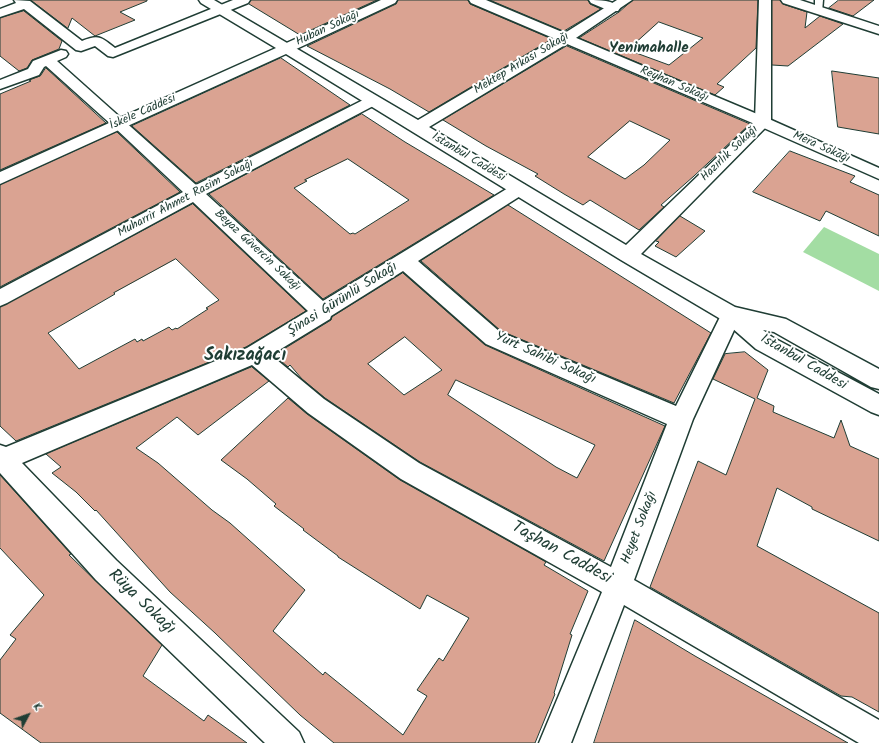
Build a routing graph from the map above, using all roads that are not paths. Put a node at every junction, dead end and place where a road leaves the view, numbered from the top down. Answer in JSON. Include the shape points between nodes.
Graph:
{"nodes":[{"id":1,"x":205,"y":0,"type":"edge"},
{"id":2,"x":244,"y":0,"type":"edge"},
{"id":3,"x":391,"y":0,"type":"edge"},
{"id":4,"x":475,"y":0,"type":"edge"},
{"id":5,"x":595,"y":0,"type":"edge"},
{"id":6,"x":626,"y":0,"type":"edge"},
{"id":7,"x":765,"y":0,"type":"edge"},
{"id":8,"x":787,"y":0,"type":"edge"},
{"id":9,"x":23,"y":2,"type":"edge"},
{"id":10,"x":819,"y":5,"type":"edge"},
{"id":11,"x":614,"y":8,"type":"junction"},
{"id":12,"x":222,"y":9,"type":"junction"},
{"id":13,"x":0,"y":13,"type":"edge"},
{"id":14,"x":879,"y":30,"type":"edge"},
{"id":15,"x":565,"y":39,"type":"junction"},
{"id":16,"x":81,"y":47,"type":"junction"},
{"id":17,"x":287,"y":48,"type":"junction"},
{"id":18,"x":48,"y":60,"type":"junction"},
{"id":19,"x":0,"y":85,"type":"edge"},
{"id":20,"x":372,"y":101,"type":"junction"},
{"id":21,"x":763,"y":122,"type":"junction"},
{"id":22,"x":120,"y":124,"type":"junction"},
{"id":23,"x":418,"y":127,"type":"junction"},
{"id":24,"x":879,"y":174,"type":"edge"},
{"id":25,"x":0,"y":179,"type":"edge"},
{"id":26,"x":519,"y":189,"type":"junction"},
{"id":27,"x":195,"y":193,"type":"junction"},
{"id":28,"x":628,"y":255,"type":"junction"},
{"id":29,"x":405,"y":261,"type":"junction"},
{"id":30,"x":0,"y":298,"type":"edge"},
{"id":31,"x":323,"y":313,"type":"junction"},
{"id":32,"x":731,"y":315,"type":"junction"},
{"id":33,"x":255,"y":354,"type":"junction"},
{"id":34,"x":879,"y":380,"type":"edge"},
{"id":35,"x":879,"y":405,"type":"edge"},
{"id":36,"x":681,"y":419,"type":"junction"},
{"id":37,"x":1,"y":458,"type":"edge"},
{"id":38,"x":618,"y":586,"type":"junction"},
{"id":39,"x":879,"y":737,"type":"edge"},
{"id":40,"x":288,"y":743,"type":"edge"},
{"id":41,"x":555,"y":743,"type":"edge"}],
"edges":[{"from":1,"to":12,"type":"street","name":"İstanbul Caddesi"},
{"from":2,"to":12,"type":"street"},
{"from":3,"to":17,"type":"street","name":"Huban Sokağı"},
{"from":4,"to":15,"type":"street","name":"Reyhan Sokağı"},
{"from":5,"to":11,"type":"street"},
{"from":6,"to":11,"type":"street","name":"Mektep Arkası Sokağı"},
{"from":7,"to":21,"type":"street","name":"Hazırlık Sokağı"},
{"from":8,"to":10,"type":"street"},
{"from":9,"to":13,"type":"street"},
{"from":9,"to":16,"type":"street"},
{"from":10,"to":14,"type":"street"},
{"from":11,"to":15,"type":"street","name":"Mektep Arkası Sokağı"},
{"from":12,"to":16,"type":"street","via":[[113,53],[96,40]]},
{"from":12,"to":17,"type":"street","name":"İstanbul Caddesi"},
{"from":15,"to":21,"type":"street","name":"Reyhan Sokağı"},
{"from":15,"to":23,"type":"street","name":"Mektep Arkası Sokağı"},
{"from":16,"to":18,"type":"street"},
{"from":17,"to":20,"type":"street","name":"İstanbul Caddesi"},
{"from":17,"to":22,"type":"street","name":"İskele Caddesi"},
{"from":18,"to":19,"type":"street","via":[[38,64],[34,72]]},
{"from":18,"to":22,"type":"street","name":"Beyaz Güvercin Sokağı"},
{"from":20,"to":23,"type":"street","name":"İstanbul Caddesi"},
{"from":20,"to":27,"type":"street","name":"Muharrir Ahmet Rasim Sokağı"},
{"from":21,"to":24,"type":"street","name":"Mera Sokağı"},
{"from":21,"to":28,"type":"street","name":"Hazırlık Sokağı"},
{"from":22,"to":25,"type":"street","name":"İskele Caddesi"},
{"from":22,"to":27,"type":"street","name":"Beyaz Güvercin Sokağı"},
{"from":23,"to":26,"type":"street","name":"İstanbul Caddesi"},
{"from":26,"to":28,"type":"street","name":"İstanbul Caddesi"},
{"from":26,"to":29,"type":"street","name":"Şinasi Gürünlü Sokağı"},
{"from":27,"to":30,"type":"street","name":"Muharrir Ahmet Rasim Sokağı"},
{"from":27,"to":31,"type":"street","name":"Beyaz Güvercin Sokağı"},
{"from":28,"to":32,"type":"street","name":"İstanbul Caddesi"},
{"from":29,"to":31,"type":"street","name":"Şinasi Gürünlü Sokağı"},
{"from":29,"to":36,"type":"street","name":"Yurt Sahibi Sokağı","via":[[493,338]]},
{"from":31,"to":33,"type":"street","name":"Şinasi Gürünlü Sokağı"},
{"from":32,"to":34,"type":"street","name":"İstanbul Caddesi","via":[[779,325]]},
{"from":32,"to":35,"type":"street","name":"İstanbul Caddesi","via":[[764,344]]},
{"from":32,"to":36,"type":"street","name":"Heyet Sokağı"},
{"from":33,"to":37,"type":"street","name":"Şinasi Gürünlü Sokağı"},
{"from":33,"to":38,"type":"street","name":"Taşhan Caddesi","via":[[316,406],[410,471]]},
{"from":36,"to":38,"type":"street","name":"Heyet Sokağı"},
{"from":37,"to":40,"type":"street","name":"Rüya Sokağı","via":[[106,570]]},
{"from":38,"to":39,"type":"street","name":"Taşhan Caddesi"},
{"from":38,"to":41,"type":"street","name":"Heyet Sokağı"}]}
